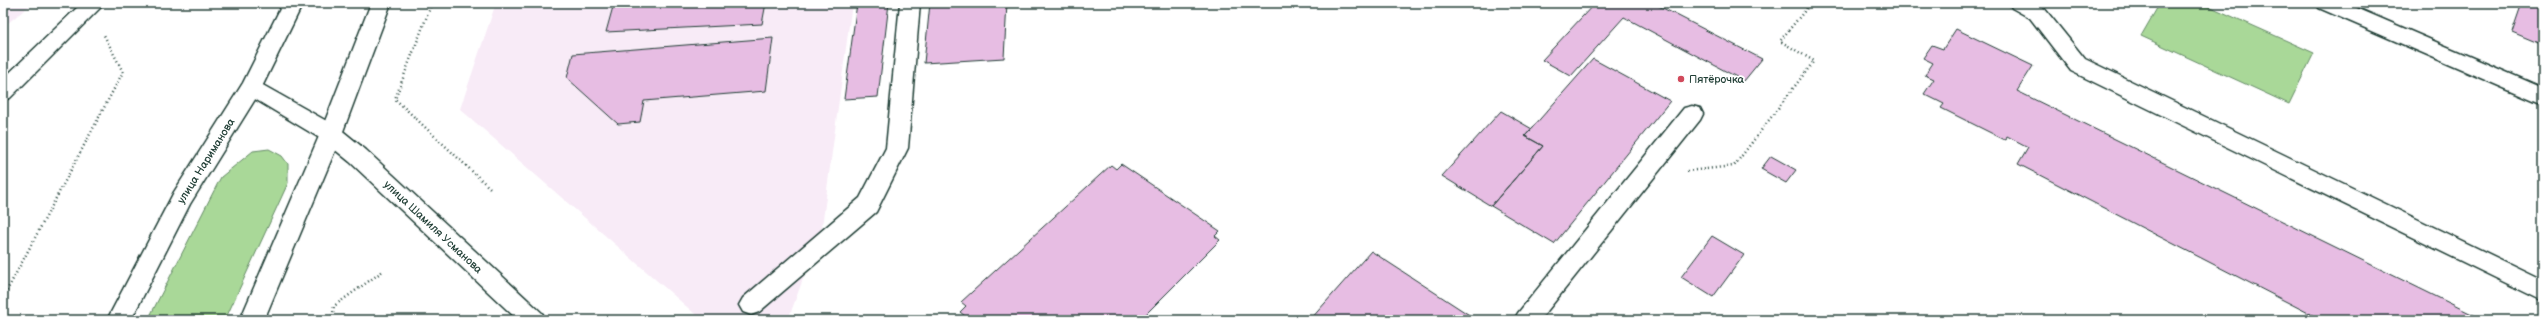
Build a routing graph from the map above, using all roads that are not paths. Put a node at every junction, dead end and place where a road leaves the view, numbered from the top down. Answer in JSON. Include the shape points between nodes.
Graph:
{"nodes":[{"id":1,"x":293,"y":3,"type":"edge"},
{"id":2,"x":381,"y":3,"type":"edge"},
{"id":3,"x":910,"y":3,"type":"edge"},
{"id":4,"x":2019,"y":3,"type":"edge"},
{"id":5,"x":2326,"y":3,"type":"edge"},
{"id":6,"x":93,"y":5,"type":"edge"},
{"id":7,"x":252,"y":87,"type":"junction"},
{"id":8,"x":3,"y":92,"type":"edge"},
{"id":9,"x":2543,"y":97,"type":"edge"},
{"id":10,"x":1692,"y":114,"type":"dead end"},
{"id":11,"x":331,"y":134,"type":"junction"},
{"id":12,"x":2543,"y":291,"type":"edge"},
{"id":13,"x":751,"y":305,"type":"dead end"},
{"id":14,"x":120,"y":320,"type":"edge"},
{"id":15,"x":252,"y":320,"type":"edge"},
{"id":16,"x":534,"y":320,"type":"edge"},
{"id":17,"x":1526,"y":320,"type":"edge"}],
"edges":[{"from":1,"to":7,"type":"main road","name":"улица Нариманова"},
{"from":2,"to":11,"type":"main road"},
{"from":3,"to":13,"type":"main road","via":[[897,148],[868,205]]},
{"from":4,"to":12,"type":"main road","via":[[2037,12],[2078,65]]},
{"from":5,"to":9,"type":"main road"},
{"from":6,"to":8,"type":"main road"},
{"from":7,"to":11,"type":"main road","name":"улица Шамиля Усманова"},
{"from":7,"to":14,"type":"main road","name":"улица Нариманова","via":[[182,198]]},
{"from":10,"to":17,"type":"main road"},
{"from":11,"to":15,"type":"main road"},
{"from":11,"to":16,"type":"main road","name":"улица Шамиля Усманова","via":[[358,156]]}]}
